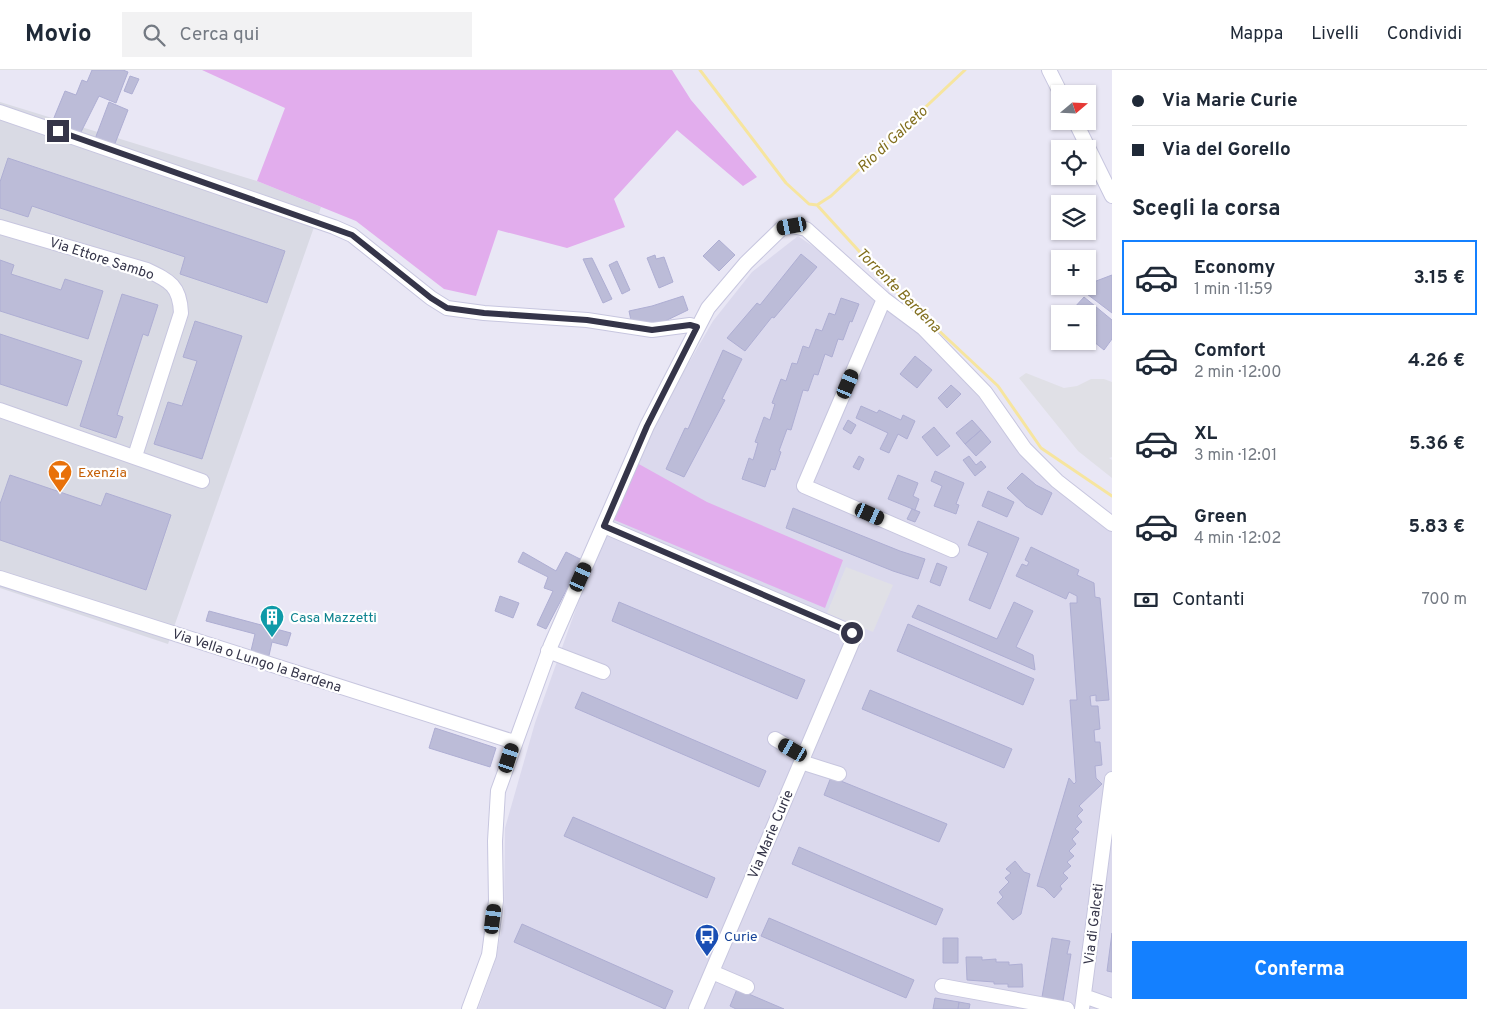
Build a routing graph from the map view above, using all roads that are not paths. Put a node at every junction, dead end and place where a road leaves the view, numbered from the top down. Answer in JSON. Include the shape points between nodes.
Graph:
{"nodes":[{"id":1,"x":1049,"y":70,"type":"edge"},
{"id":2,"x":1056,"y":85,"type":"edge"},
{"id":3,"x":0,"y":112,"type":"edge"},
{"id":4,"x":1079,"y":130,"type":"edge"},
{"id":5,"x":1112,"y":196,"type":"edge"},
{"id":6,"x":0,"y":227,"type":"edge"},
{"id":7,"x":884,"y":299,"type":"junction"},
{"id":8,"x":697,"y":327,"type":"junction"},
{"id":9,"x":0,"y":410,"type":"edge"},
{"id":10,"x":135,"y":456,"type":"junction"},
{"id":11,"x":202,"y":481,"type":"dead end"},
{"id":12,"x":1112,"y":524,"type":"edge"},
{"id":13,"x":604,"y":526,"type":"junction"},
{"id":14,"x":952,"y":550,"type":"dead end"},
{"id":15,"x":0,"y":578,"type":"edge"},
{"id":16,"x":548,"y":651,"type":"junction"},
{"id":17,"x":603,"y":672,"type":"dead end"},
{"id":18,"x":774,"y":739,"type":"dead end"},
{"id":19,"x":514,"y":742,"type":"junction"},
{"id":20,"x":802,"y":759,"type":"junction"},
{"id":21,"x":839,"y":774,"type":"dead end"},
{"id":22,"x":1112,"y":779,"type":"edge"},
{"id":23,"x":712,"y":972,"type":"junction"},
{"id":24,"x":942,"y":986,"type":"dead end"},
{"id":25,"x":747,"y":987,"type":"dead end"},
{"id":26,"x":1083,"y":1002,"type":"edge"},
{"id":27,"x":1112,"y":1006,"type":"edge"},
{"id":28,"x":469,"y":1009,"type":"edge"},
{"id":29,"x":696,"y":1009,"type":"edge"},
{"id":30,"x":1068,"y":1009,"type":"edge"}],
"edges":[{"from":1,"to":2,"type":"street"},
{"from":3,"to":8,"type":"street","via":[[334,227],[352,235],[447,308],[587,320],[652,330]]},
{"from":4,"to":5,"type":"street"},
{"from":6,"to":10,"type":"street","name":"Via Ettore Sambo","via":[[147,270],[169,281],[175,288],[181,313]]},
{"from":7,"to":8,"type":"street","via":[[806,229],[792,226],[782,228],[753,256],[708,308]]},
{"from":7,"to":12,"type":"street","via":[[923,328],[985,392],[1025,449],[1057,482]]},
{"from":7,"to":14,"type":"street","via":[[804,486]]},
{"from":8,"to":13,"type":"street","via":[[647,426]]},
{"from":9,"to":10,"type":"street"},
{"from":10,"to":11,"type":"street"},
{"from":13,"to":16,"type":"street"},
{"from":13,"to":20,"type":"street","name":"Via Marie Curie","via":[[852,633],[854,641]]},
{"from":15,"to":19,"type":"street","name":"Via Vella o Lungo la Bardena"},
{"from":16,"to":17,"type":"street"},
{"from":16,"to":19,"type":"street"},
{"from":18,"to":20,"type":"street"},
{"from":19,"to":28,"type":"street","via":[[498,791],[496,901],[489,955]]},
{"from":20,"to":21,"type":"street"},
{"from":20,"to":23,"type":"street","name":"Via Marie Curie"},
{"from":22,"to":26,"type":"street","name":"Via di Galceti"},
{"from":23,"to":25,"type":"street"},
{"from":23,"to":29,"type":"street","name":"Via Marie Curie"},
{"from":24,"to":30,"type":"street"},
{"from":26,"to":27,"type":"street"}]}
